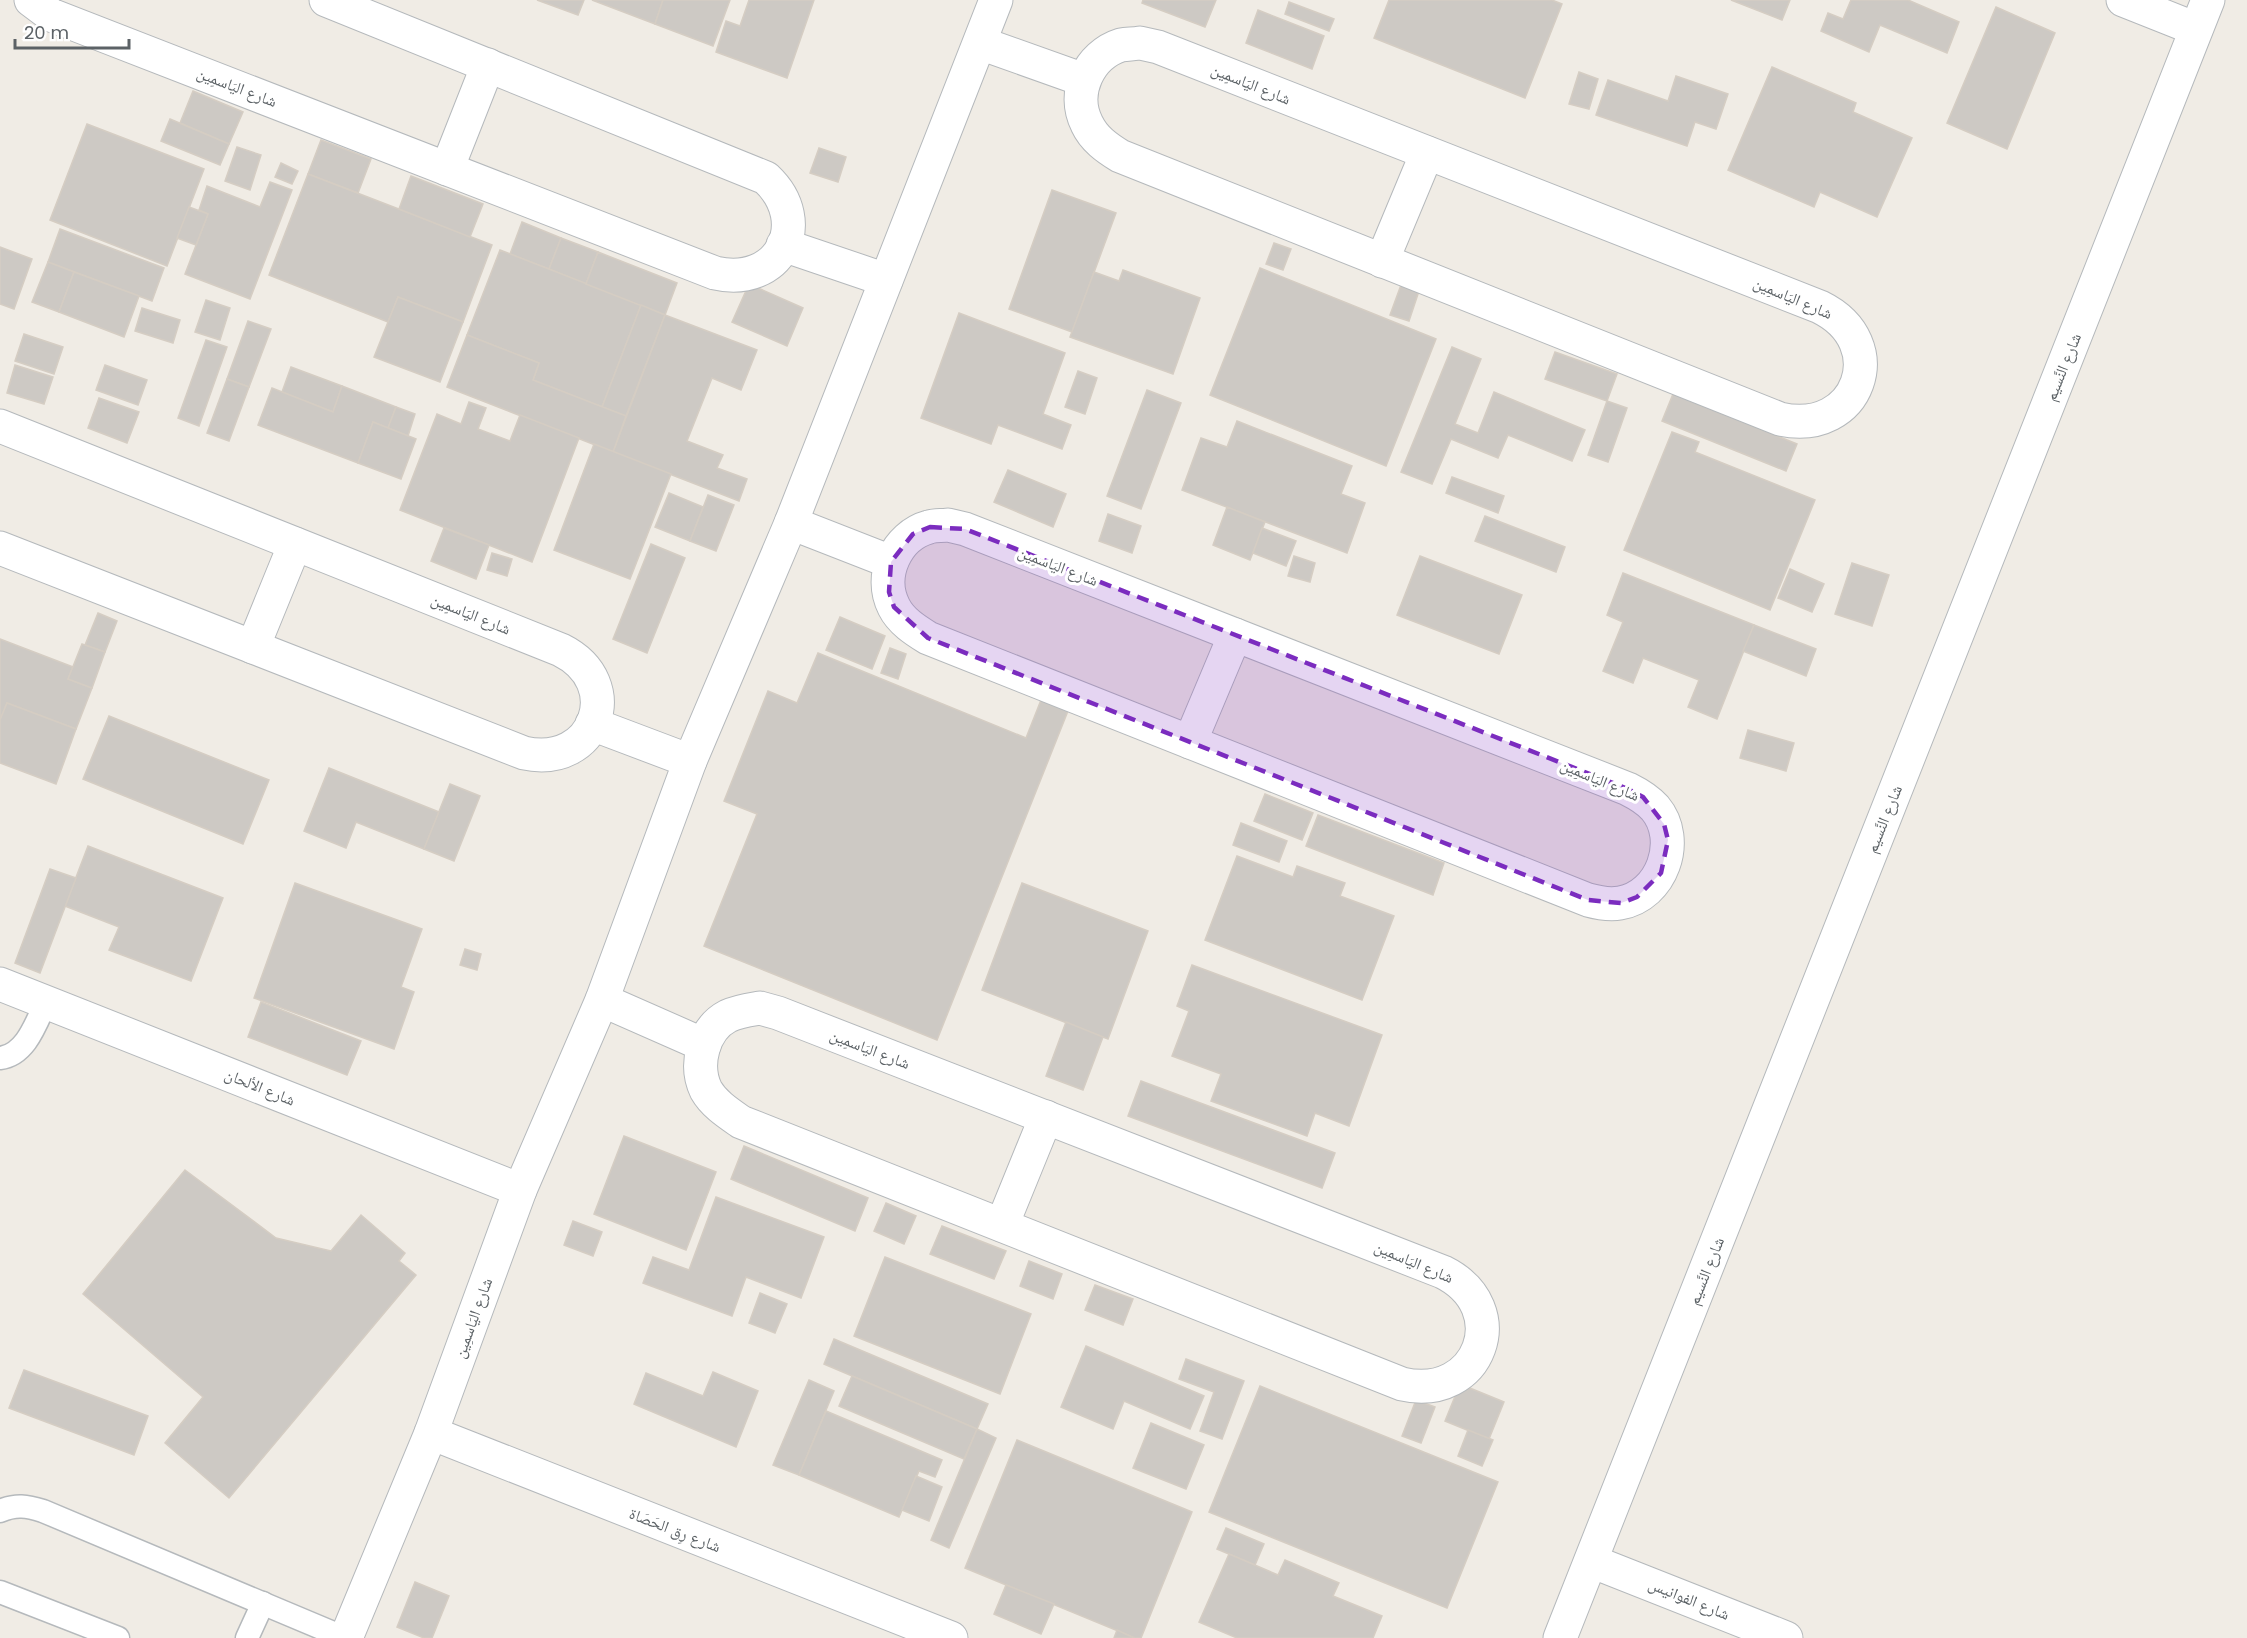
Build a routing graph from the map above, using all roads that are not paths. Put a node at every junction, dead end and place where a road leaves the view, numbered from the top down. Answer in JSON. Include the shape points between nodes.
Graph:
{"nodes":[{"id":1,"x":31,"y":0,"type":"edge"},
{"id":2,"x":326,"y":0,"type":"edge"},
{"id":3,"x":996,"y":0,"type":"edge"},
{"id":4,"x":2123,"y":0,"type":"edge"},
{"id":5,"x":2202,"y":15,"type":"edge"},
{"id":6,"x":980,"y":43,"type":"junction"},
{"id":7,"x":488,"y":65,"type":"junction"},
{"id":8,"x":1084,"y":80,"type":"junction"},
{"id":9,"x":1427,"y":153,"type":"junction"},
{"id":10,"x":447,"y":169,"type":"junction"},
{"id":11,"x":783,"y":245,"type":"junction"},
{"id":12,"x":1382,"y":261,"type":"junction"},
{"id":13,"x":886,"y":280,"type":"junction"},
{"id":14,"x":0,"y":426,"type":"edge"},
{"id":15,"x":791,"y":523,"type":"junction"},
{"id":16,"x":295,"y":544,"type":"junction"},
{"id":17,"x":0,"y":549,"type":"edge"},
{"id":18,"x":891,"y":562,"type":"junction"},
{"id":19,"x":1235,"y":635,"type":"junction"},
{"id":20,"x":253,"y":647,"type":"junction"},
{"id":21,"x":592,"y":724,"type":"junction"},
{"id":22,"x":1190,"y":742,"type":"junction"},
{"id":23,"x":690,"y":761,"type":"junction"},
{"id":24,"x":0,"y":984,"type":"edge"},
{"id":25,"x":602,"y":1000,"type":"junction"},
{"id":26,"x":46,"y":1002,"type":"junction"},
{"id":27,"x":704,"y":1045,"type":"junction"},
{"id":28,"x":0,"y":1058,"type":"edge"},
{"id":29,"x":1046,"y":1117,"type":"junction"},
{"id":30,"x":520,"y":1190,"type":"junction"},
{"id":31,"x":1002,"y":1225,"type":"junction"},
{"id":32,"x":431,"y":1433,"type":"junction"},
{"id":33,"x":0,"y":1511,"type":"edge"},
{"id":34,"x":1591,"y":1561,"type":"junction"},
{"id":35,"x":0,"y":1592,"type":"edge"},
{"id":36,"x":263,"y":1603,"type":"junction"},
{"id":37,"x":917,"y":1632,"type":"edge"},
{"id":38,"x":118,"y":1638,"type":"edge"},
{"id":39,"x":247,"y":1638,"type":"edge"},
{"id":40,"x":345,"y":1638,"type":"edge"},
{"id":41,"x":951,"y":1638,"type":"edge"},
{"id":42,"x":1560,"y":1638,"type":"edge"},
{"id":43,"x":1786,"y":1638,"type":"edge"}],
"edges":[{"from":1,"to":10,"type":"street","name":"شارع اليَاسمِين","via":[[51,15]]},
{"from":2,"to":7,"type":"street","name":"شارع اليَاسمِين"},
{"from":3,"to":6,"type":"street","name":"شارع اليَاسمِين"},
{"from":4,"to":5,"type":"street"},
{"from":5,"to":34,"type":"street","name":"شارع النَّسيم"},
{"from":6,"to":8,"type":"street"},
{"from":6,"to":13,"type":"street","name":"شارع اليَاسمِين"},
{"from":7,"to":10,"type":"street"},
{"from":7,"to":11,"type":"street","name":"شارع اليَاسمِين","via":[[766,178],[785,202],[789,218]]},
{"from":8,"to":9,"type":"street","name":"شارع اليَاسمِين","via":[[1106,52],[1140,43]]},
{"from":8,"to":12,"type":"street","name":"شارع اليَاسمِين","via":[[1080,94],[1087,124],[1096,137],[1120,156]]},
{"from":9,"to":12,"type":"street"},
{"from":9,"to":12,"type":"street","name":"شارع اليَاسمِين","via":[[1836,315],[1857,342],[1860,367],[1854,391],[1830,415],[1814,421],[1780,419]]},
{"from":10,"to":11,"type":"street","name":"شارع اليَاسمِين","via":[[723,275],[746,276],[761,270],[773,261]]},
{"from":11,"to":13,"type":"street"},
{"from":13,"to":15,"type":"street","name":"شارع اليَاسمِين"},
{"from":14,"to":16,"type":"street","name":"شارع اليَاسمِين"},
{"from":15,"to":18,"type":"street"},
{"from":15,"to":23,"type":"street","name":"شارع اليَاسمِين"},
{"from":16,"to":20,"type":"street"},
{"from":16,"to":21,"type":"street","name":"شارع اليَاسمِين","via":[[575,657],[594,682],[598,698]]},
{"from":17,"to":20,"type":"street","name":"شارع اليَاسمِين"},
{"from":18,"to":19,"type":"street","name":"شارع اليَاسمِين","via":[[913,534],[948,525]]},
{"from":18,"to":22,"type":"street","name":"شارع اليَاسمِين","via":[[888,577],[894,607],[928,638]]},
{"from":19,"to":22,"type":"street"},
{"from":19,"to":22,"type":"street","name":"شارع اليَاسمِين","via":[[1643,797],[1656,809],[1666,832],[1667,857],[1661,873],[1651,887],[1621,903],[1588,900]]},
{"from":20,"to":21,"type":"street","name":"شارع اليَاسمِين","via":[[531,755],[555,755],[569,750],[582,740]]},
{"from":21,"to":23,"type":"street"},
{"from":23,"to":25,"type":"street","name":"شارع اليَاسمِين"},
{"from":24,"to":26,"type":"street","name":"شارع الألحان"},
{"from":25,"to":27,"type":"street"},
{"from":25,"to":30,"type":"street","name":"شارع اليَاسمِين"},
{"from":26,"to":28,"type":"lane","via":[[26,1042],[17,1052]]},
{"from":26,"to":30,"type":"street","name":"شارع الألحان"},
{"from":27,"to":29,"type":"street","name":"شارع اليَاسمِين","via":[[712,1029],[726,1017],[760,1008]]},
{"from":27,"to":31,"type":"street","name":"شارع اليَاسمِين","via":[[700,1060],[706,1090],[715,1103],[741,1122]]},
{"from":29,"to":31,"type":"street"},
{"from":29,"to":31,"type":"street","name":"شارع اليَاسمِين","via":[[1458,1280],[1479,1307],[1482,1332],[1475,1356],[1452,1380],[1419,1388],[1402,1384]]},
{"from":30,"to":32,"type":"street","name":"شارع اليَاسمِين"},
{"from":32,"to":37,"type":"street","name":"شارع رِق الحَصَاة"},
{"from":32,"to":40,"type":"street","name":"شارع اليَاسمِين"},
{"from":33,"to":36,"type":"lane","via":[[26,1506],[43,1511]]},
{"from":34,"to":42,"type":"street","name":"شارع النَّسيم"},
{"from":34,"to":43,"type":"street","name":"شارع الفوانيس"},
{"from":35,"to":38,"type":"lane"},
{"from":36,"to":39,"type":"lane"},
{"from":36,"to":40,"type":"lane"},
{"from":37,"to":41,"type":"street","name":"شارع رِق الحَصَاة"}]}
